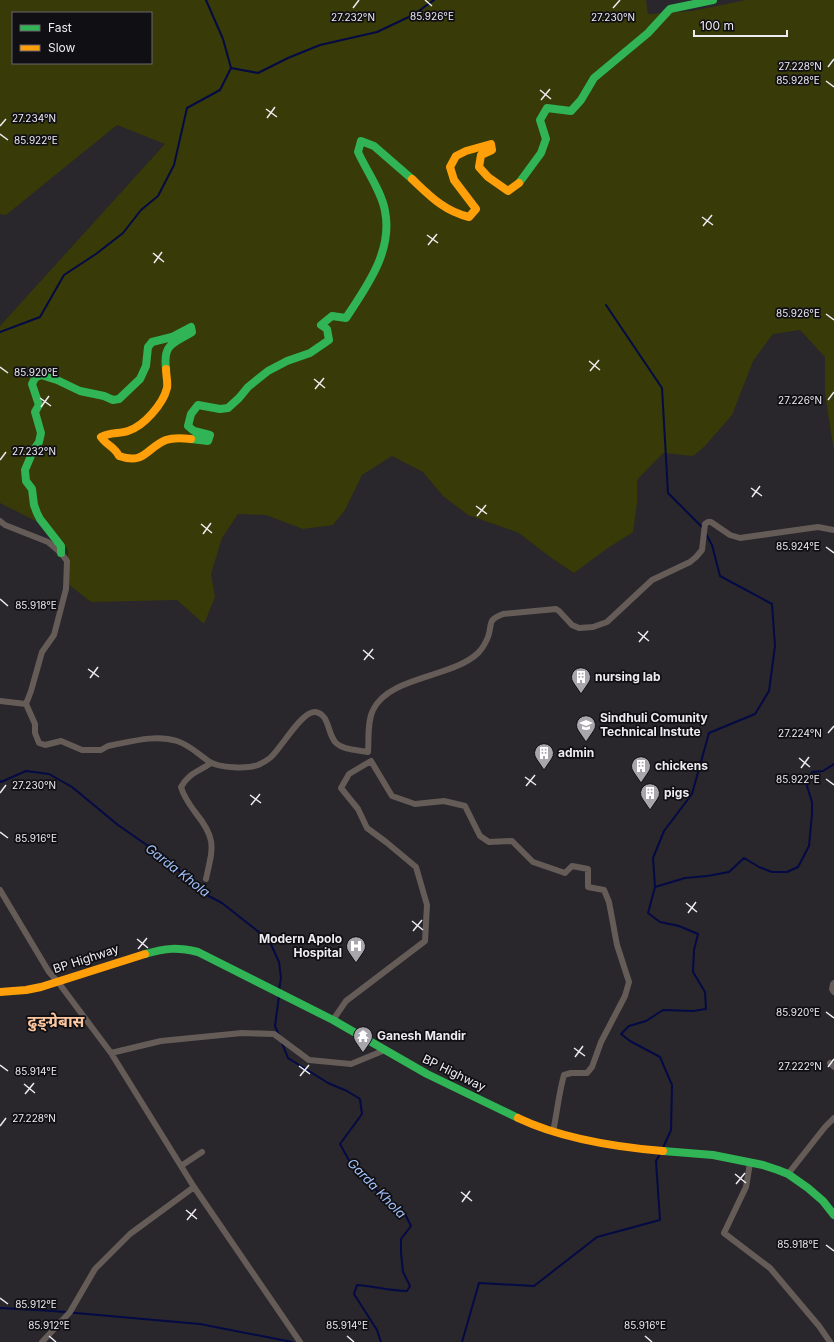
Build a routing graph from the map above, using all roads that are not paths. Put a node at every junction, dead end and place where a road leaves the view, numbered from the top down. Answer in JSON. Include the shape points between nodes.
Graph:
{"nodes":[{"id":1,"x":713,"y":0,"type":"edge"},
{"id":2,"x":0,"y":521,"type":"edge"},
{"id":3,"x":834,"y":530,"type":"edge"},
{"id":4,"x":61,"y":553,"type":"junction"},
{"id":5,"x":0,"y":701,"type":"edge"},
{"id":6,"x":26,"y":704,"type":"junction"},
{"id":7,"x":368,"y":752,"type":"junction"},
{"id":8,"x":371,"y":761,"type":"junction"},
{"id":9,"x":211,"y":763,"type":"junction"},
{"id":10,"x":206,"y":879,"type":"dead end"},
{"id":11,"x":0,"y":890,"type":"edge"},
{"id":12,"x":58,"y":982,"type":"junction"},
{"id":13,"x":834,"y":983,"type":"edge"},
{"id":14,"x":0,"y":992,"type":"edge"},
{"id":15,"x":834,"y":992,"type":"edge"},
{"id":16,"x":333,"y":1020,"type":"junction"},
{"id":17,"x":385,"y":1050,"type":"junction"},
{"id":18,"x":111,"y":1052,"type":"junction"},
{"id":19,"x":834,"y":1119,"type":"edge"},
{"id":20,"x":554,"y":1132,"type":"junction"},
{"id":21,"x":202,"y":1152,"type":"dead end"},
{"id":22,"x":750,"y":1163,"type":"junction"},
{"id":23,"x":181,"y":1166,"type":"junction"},
{"id":24,"x":788,"y":1174,"type":"junction"},
{"id":25,"x":194,"y":1187,"type":"junction"},
{"id":26,"x":834,"y":1215,"type":"edge"},
{"id":27,"x":42,"y":1342,"type":"edge"},
{"id":28,"x":300,"y":1342,"type":"edge"},
{"id":29,"x":830,"y":1342,"type":"edge"}],
"edges":[{"from":1,"to":4,"type":"main road","via":[[670,9],[648,33],[594,78],[571,111],[547,108],[540,120],[546,139],[541,153],[518,184],[508,191],[479,167],[481,155],[492,150],[491,144],[466,150],[456,156],[450,167],[454,180],[476,209],[469,217],[442,206],[374,146],[361,141],[358,152],[377,188],[385,210],[388,231],[383,252],[365,289],[346,318],[332,316],[321,325],[327,329],[329,340],[310,352],[268,371],[228,408],[198,405],[188,426],[194,431],[210,435],[208,441],[167,440],[132,460],[119,456],[101,437],[106,434],[128,432],[141,425],[152,413],[167,388],[165,354],[168,347],[192,332],[191,327],[172,337],[152,342],[148,347],[146,366],[140,379],[119,399],[113,400],[80,391],[41,375],[35,378],[32,384],[38,405],[35,412],[41,433],[25,470],[26,481],[32,489],[34,505],[40,519],[60,546]]},
{"from":2,"to":4,"type":"street","via":[[48,542]]},
{"from":3,"to":7,"type":"street","via":[[818,527],[740,538],[708,522],[705,524],[702,550],[696,557],[652,580],[607,622],[580,628],[572,625],[556,609],[503,614],[496,617],[491,621],[488,637],[479,652],[461,665],[393,690],[378,702],[372,711],[369,726]]},
{"from":4,"to":6,"type":"street","via":[[67,561],[66,589],[54,635],[42,652]]},
{"from":5,"to":6,"type":"street"},
{"from":6,"to":9,"type":"street","via":[[41,744],[61,741],[82,750],[101,750],[108,746],[155,738],[177,741]]},
{"from":7,"to":8,"type":"street"},
{"from":7,"to":9,"type":"street","via":[[337,744],[326,719],[321,714],[313,712],[299,722],[271,757],[257,765],[240,767]]},
{"from":8,"to":16,"type":"street","via":[[349,774],[341,788],[358,809],[367,828],[416,867],[427,905],[425,941],[346,1001]]},
{"from":8,"to":20,"type":"street","via":[[392,796],[415,804],[444,801],[465,806],[480,836],[489,842],[512,841],[533,862],[565,873],[572,866],[588,869],[588,887],[604,890],[629,982],[592,1067],[587,1073],[564,1075]]},
{"from":9,"to":10,"type":"street","via":[[189,775],[181,787],[188,803],[207,827],[211,839],[212,851]]},
{"from":11,"to":12,"type":"street","via":[[49,972]]},
{"from":12,"to":14,"type":"main road","name":"BP Highway","via":[[26,990]]},
{"from":12,"to":16,"type":"main road","name":"BP Highway","via":[[162,949],[181,948],[198,952]]},
{"from":12,"to":18,"type":"street"},
{"from":13,"to":15,"type":"street"},
{"from":16,"to":17,"type":"main road","name":"BP Highway"},
{"from":17,"to":18,"type":"street","via":[[351,1064],[309,1060],[274,1034],[242,1033],[161,1041]]},
{"from":17,"to":20,"type":"main road","name":"BP Highway","via":[[426,1074],[537,1127]]},
{"from":18,"to":23,"type":"street"},
{"from":19,"to":24,"type":"street"},
{"from":20,"to":22,"type":"main road","name":"BP Highway","via":[[629,1148],[713,1155]]},
{"from":21,"to":23,"type":"street"},
{"from":22,"to":24,"type":"main road","name":"BP Highway"},
{"from":22,"to":29,"type":"street","via":[[746,1187],[724,1233],[770,1268]]},
{"from":23,"to":25,"type":"street"},
{"from":24,"to":26,"type":"main road","name":"BP Highway","via":[[823,1201]]},
{"from":25,"to":27,"type":"street","via":[[130,1234],[95,1268],[70,1312]]},
{"from":25,"to":28,"type":"street"}]}
